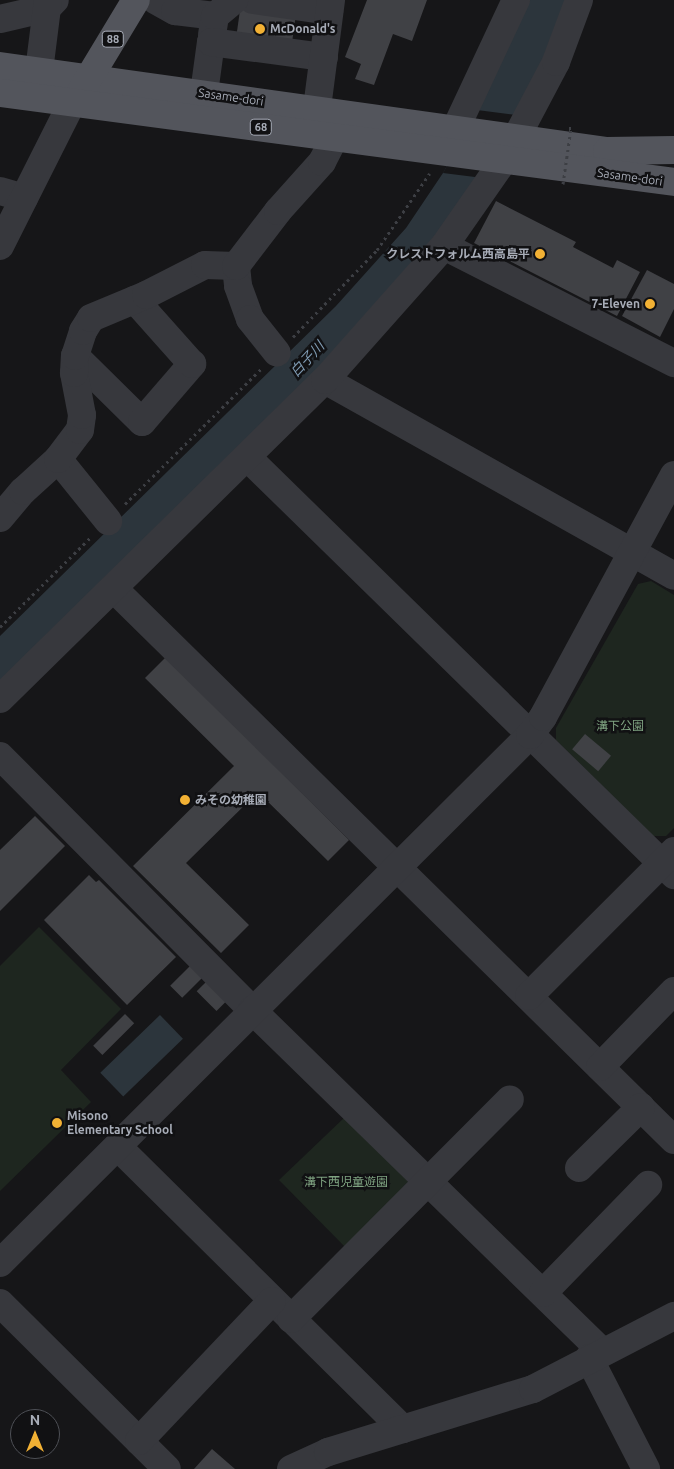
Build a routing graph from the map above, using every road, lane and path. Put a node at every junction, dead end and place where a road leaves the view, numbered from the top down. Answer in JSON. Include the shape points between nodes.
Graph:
{"nodes":[{"id":1,"x":136,"y":0,"type":"edge"},
{"id":2,"x":155,"y":0,"type":"edge"},
{"id":3,"x":253,"y":0,"type":"edge"},
{"id":4,"x":516,"y":0,"type":"edge"},
{"id":5,"x":579,"y":0,"type":"edge"},
{"id":6,"x":50,"y":3,"type":"edge"},
{"id":7,"x":330,"y":5,"type":"edge"},
{"id":8,"x":0,"y":19,"type":"edge"},
{"id":9,"x":220,"y":19,"type":"edge"},
{"id":10,"x":324,"y":58,"type":"junction"},
{"id":11,"x":0,"y":66,"type":"edge"},
{"id":12,"x":39,"y":71,"type":"junction"},
{"id":13,"x":91,"y":77,"type":"junction"},
{"id":14,"x":204,"y":93,"type":"junction"},
{"id":15,"x":0,"y":94,"type":"edge"},
{"id":16,"x":72,"y":103,"type":"junction"},
{"id":17,"x":317,"y":108,"type":"junction"},
{"id":18,"x":568,"y":128,"type":"dead end"},
{"id":19,"x":335,"y":137,"type":"junction"},
{"id":20,"x":450,"y":145,"type":"junction"},
{"id":21,"x":506,"y":148,"type":"junction"},
{"id":22,"x":674,"y":150,"type":"edge"},
{"id":23,"x":607,"y":151,"type":"junction"},
{"id":24,"x":674,"y":160,"type":"edge"},
{"id":25,"x":674,"y":182,"type":"edge"},
{"id":26,"x":563,"y":184,"type":"dead end"},
{"id":27,"x":12,"y":194,"type":"edge"},
{"id":28,"x":0,"y":246,"type":"edge"},
{"id":29,"x":444,"y":246,"type":"junction"},
{"id":30,"x":236,"y":266,"type":"junction"},
{"id":31,"x":135,"y":300,"type":"junction"},
{"id":32,"x":277,"y":353,"type":"junction"},
{"id":33,"x":75,"y":356,"type":"junction"},
{"id":34,"x":674,"y":363,"type":"edge"},
{"id":35,"x":325,"y":380,"type":"junction"},
{"id":36,"x":247,"y":457,"type":"junction"},
{"id":37,"x":58,"y":459,"type":"junction"},
{"id":38,"x":674,"y":476,"type":"edge"},
{"id":39,"x":0,"y":518,"type":"edge"},
{"id":40,"x":108,"y":521,"type":"junction"},
{"id":41,"x":633,"y":553,"type":"junction"},
{"id":42,"x":674,"y":576,"type":"edge"},
{"id":43,"x":114,"y":588,"type":"junction"},
{"id":44,"x":0,"y":627,"type":"edge"},
{"id":45,"x":0,"y":699,"type":"edge"},
{"id":46,"x":530,"y":735,"type":"junction"},
{"id":47,"x":0,"y":756,"type":"edge"},
{"id":48,"x":670,"y":863,"type":"edge"},
{"id":49,"x":398,"y":868,"type":"junction"},
{"id":50,"x":674,"y":991,"type":"edge"},
{"id":51,"x":528,"y":996,"type":"junction"},
{"id":52,"x":252,"y":1010,"type":"junction"},
{"id":53,"x":600,"y":1067,"type":"junction"},
{"id":54,"x":510,"y":1099,"type":"dead end"},
{"id":55,"x":641,"y":1107,"type":"junction"},
{"id":56,"x":674,"y":1140,"type":"edge"},
{"id":57,"x":118,"y":1147,"type":"junction"},
{"id":58,"x":579,"y":1168,"type":"dead end"},
{"id":59,"x":428,"y":1182,"type":"junction"},
{"id":60,"x":648,"y":1185,"type":"dead end"},
{"id":61,"x":0,"y":1263,"type":"edge"},
{"id":62,"x":543,"y":1293,"type":"junction"},
{"id":63,"x":0,"y":1303,"type":"edge"},
{"id":64,"x":281,"y":1310,"type":"junction"},
{"id":65,"x":674,"y":1316,"type":"edge"},
{"id":66,"x":595,"y":1355,"type":"junction"},
{"id":67,"x":404,"y":1429,"type":"junction"},
{"id":68,"x":139,"y":1441,"type":"junction"},
{"id":69,"x":167,"y":1469,"type":"edge"},
{"id":70,"x":291,"y":1469,"type":"edge"},
{"id":71,"x":646,"y":1469,"type":"edge"}],
"edges":[{"from":1,"to":13,"type":"main road","number":"88"},
{"from":2,"to":9,"type":"street","via":[[175,11]]},
{"from":3,"to":7,"type":"street"},
{"from":4,"to":20,"type":"street"},
{"from":5,"to":21,"type":"street","via":[[556,62]]},
{"from":6,"to":8,"type":"street"},
{"from":6,"to":12,"type":"street"},
{"from":7,"to":10,"type":"street"},
{"from":9,"to":10,"type":"street"},
{"from":9,"to":14,"type":"street"},
{"from":10,"to":17,"type":"street"},
{"from":11,"to":12,"type":"main road","name":"Sasame-dori","number":"68"},
{"from":12,"to":13,"type":"main road","name":"Sasame-dori","number":"68"},
{"from":13,"to":14,"type":"main road","name":"Sasame-dori","number":"68"},
{"from":13,"to":16,"type":"main road","number":"88"},
{"from":14,"to":17,"type":"main road","name":"Sasame-dori","number":"68"},
{"from":15,"to":16,"type":"main road","number":"68"},
{"from":16,"to":19,"type":"main road","number":"68"},
{"from":16,"to":27,"type":"street"},
{"from":17,"to":20,"type":"main road","name":"Sasame-dori","number":"68"},
{"from":18,"to":26,"type":"path","bridge":true,"via":[[572,128]]},
{"from":19,"to":20,"type":"main road","number":"68"},
{"from":19,"to":30,"type":"street","via":[[322,162],[278,211]]},
{"from":20,"to":21,"type":"main road","number":"68"},
{"from":20,"to":32,"type":"path","via":[[377,250]]},
{"from":21,"to":23,"type":"main road","name":"Sasame-dori","number":"68"},
{"from":21,"to":25,"type":"main road","name":"Sasame-dori","number":"68"},
{"from":21,"to":29,"type":"street"},
{"from":22,"to":23,"type":"main road","name":"Sasame-dori","number":"68"},
{"from":23,"to":24,"type":"main road"},
{"from":27,"to":28,"type":"street"},
{"from":29,"to":34,"type":"street"},
{"from":29,"to":35,"type":"street"},
{"from":30,"to":31,"type":"street","via":[[205,265]]},
{"from":30,"to":32,"type":"street","via":[[238,286],[250,319]]},
{"from":31,"to":33,"type":"street","via":[[91,318]]},
{"from":31,"to":33,"type":"street","via":[[192,364],[142,422]]},
{"from":32,"to":40,"type":"path"},
{"from":33,"to":37,"type":"street","via":[[74,373],[82,415],[80,430]]},
{"from":35,"to":36,"type":"street"},
{"from":35,"to":41,"type":"street"},
{"from":36,"to":43,"type":"street"},
{"from":36,"to":46,"type":"street"},
{"from":37,"to":39,"type":"street","via":[[23,491]]},
{"from":37,"to":40,"type":"street"},
{"from":38,"to":41,"type":"street"},
{"from":40,"to":44,"type":"path"},
{"from":41,"to":42,"type":"street"},
{"from":41,"to":46,"type":"street"},
{"from":43,"to":45,"type":"street"},
{"from":43,"to":49,"type":"street"},
{"from":46,"to":48,"type":"street"},
{"from":46,"to":49,"type":"street"},
{"from":47,"to":52,"type":"street"},
{"from":48,"to":51,"type":"street"},
{"from":49,"to":51,"type":"street"},
{"from":49,"to":52,"type":"street"},
{"from":50,"to":53,"type":"street"},
{"from":51,"to":53,"type":"street"},
{"from":52,"to":57,"type":"street"},
{"from":52,"to":59,"type":"street"},
{"from":53,"to":55,"type":"street"},
{"from":54,"to":59,"type":"street"},
{"from":55,"to":56,"type":"street"},
{"from":55,"to":58,"type":"street"},
{"from":57,"to":61,"type":"street"},
{"from":57,"to":64,"type":"street"},
{"from":59,"to":62,"type":"street"},
{"from":59,"to":64,"type":"street"},
{"from":60,"to":62,"type":"street"},
{"from":62,"to":66,"type":"street"},
{"from":63,"to":68,"type":"street"},
{"from":64,"to":67,"type":"street"},
{"from":64,"to":68,"type":"street"},
{"from":65,"to":66,"type":"street"},
{"from":66,"to":67,"type":"street","via":[[533,1389]]},
{"from":66,"to":71,"type":"street"},
{"from":67,"to":70,"type":"street","via":[[328,1452]]},
{"from":68,"to":69,"type":"street"}]}
